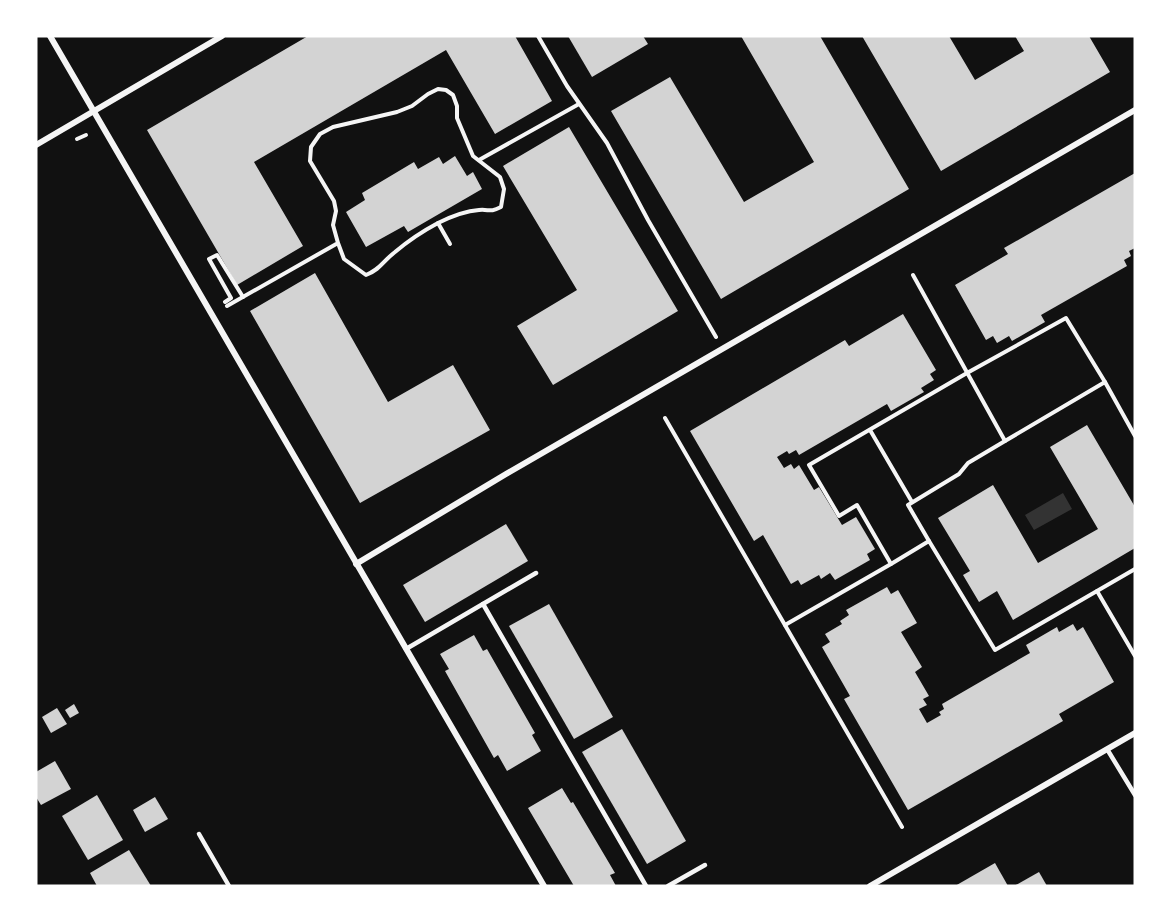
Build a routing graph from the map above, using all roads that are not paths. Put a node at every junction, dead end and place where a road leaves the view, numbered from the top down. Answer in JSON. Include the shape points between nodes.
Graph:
{"nodes":[{"id":1,"x":50,"y":36,"type":"edge"},
{"id":2,"x":222,"y":36,"type":"edge"},
{"id":3,"x":1135,"y":110,"type":"edge"},
{"id":4,"x":93,"y":111,"type":"junction"},
{"id":5,"x":36,"y":145,"type":"edge"},
{"id":6,"x":356,"y":564,"type":"junction"},
{"id":7,"x":536,"y":573,"type":"dead end"},
{"id":8,"x":483,"y":604,"type":"junction"},
{"id":9,"x":406,"y":649,"type":"junction"},
{"id":10,"x":1135,"y":733,"type":"edge"},
{"id":11,"x":1107,"y":749,"type":"junction"},
{"id":12,"x":1135,"y":795,"type":"edge"},
{"id":13,"x":199,"y":834,"type":"dead end"},
{"id":14,"x":705,"y":865,"type":"dead end"},
{"id":15,"x":229,"y":886,"type":"edge"},
{"id":16,"x":544,"y":886,"type":"edge"},
{"id":17,"x":646,"y":886,"type":"edge"},
{"id":18,"x":668,"y":886,"type":"edge"},
{"id":19,"x":870,"y":886,"type":"edge"}],
"edges":[{"from":1,"to":4,"type":"street"},
{"from":2,"to":4,"type":"street"},
{"from":3,"to":6,"type":"street"},
{"from":4,"to":5,"type":"street"},
{"from":4,"to":6,"type":"street"},
{"from":6,"to":9,"type":"street"},
{"from":7,"to":8,"type":"lane"},
{"from":8,"to":9,"type":"lane"},
{"from":8,"to":17,"type":"lane"},
{"from":9,"to":16,"type":"street"},
{"from":10,"to":11,"type":"street"},
{"from":11,"to":12,"type":"lane"},
{"from":11,"to":19,"type":"street"},
{"from":13,"to":15,"type":"lane"},
{"from":14,"to":18,"type":"lane"}]}
